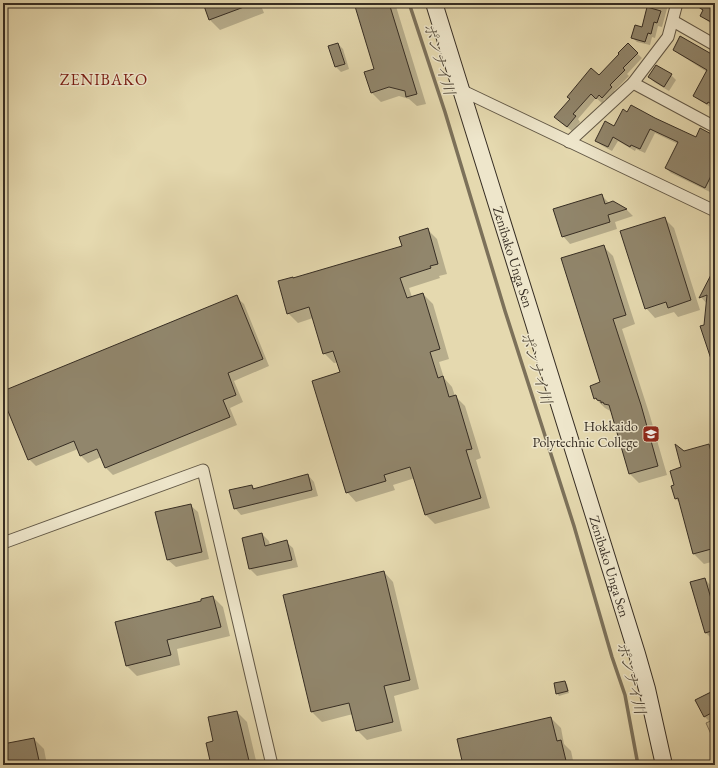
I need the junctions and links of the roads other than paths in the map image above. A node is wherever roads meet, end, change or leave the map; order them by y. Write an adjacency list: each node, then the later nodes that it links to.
1 (434, 3): 6 (street, Zenibako Unga Sen)
2 (677, 3): 3 (street)
3 (673, 21): 4 (street); 5 (street)
4 (715, 45)
5 (633, 83): 7 (street); 8 (street)
6 (461, 90): 8 (street); 12 (street, Zenibako Unga Sen)
7 (715, 127)
8 (570, 142): 9 (street)
9 (715, 211)
10 (3, 543): 11 (street)
11 (272, 765)
12 (664, 765)

